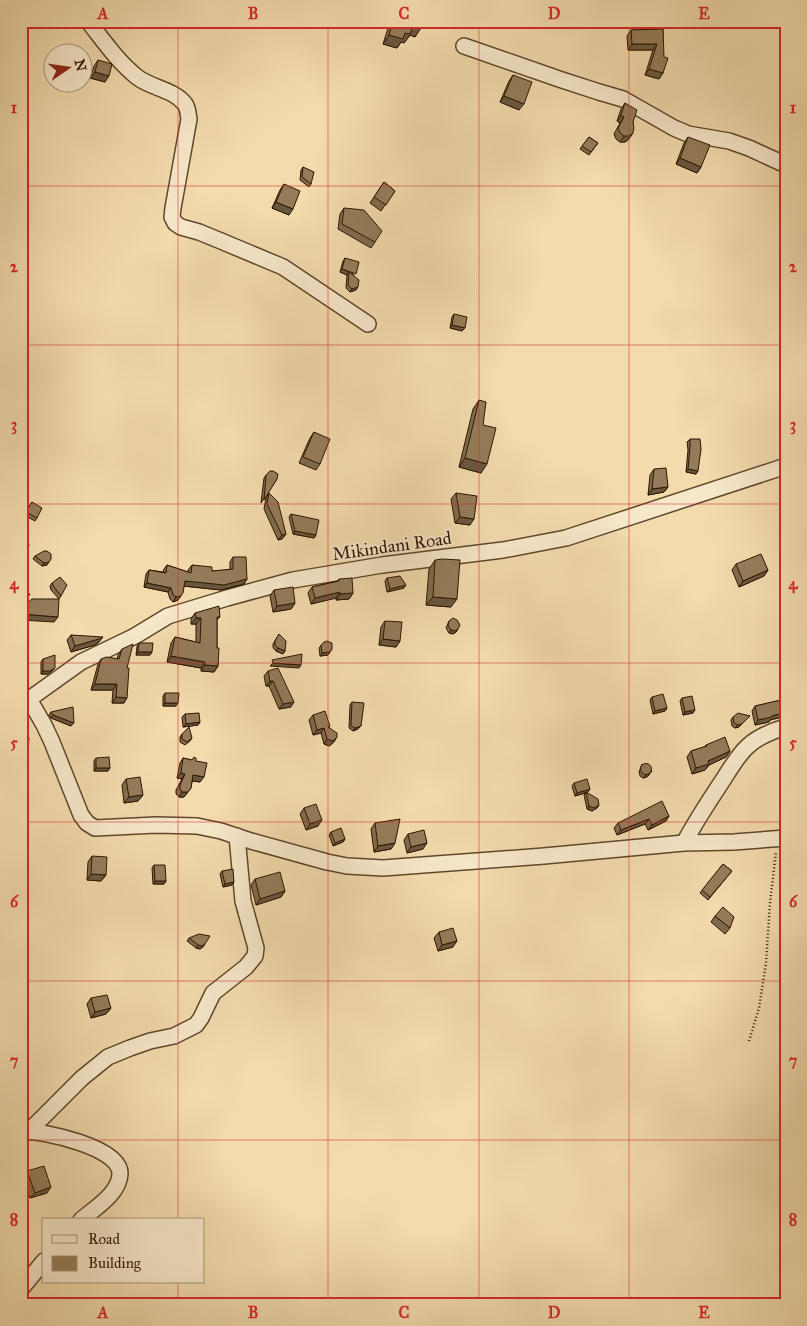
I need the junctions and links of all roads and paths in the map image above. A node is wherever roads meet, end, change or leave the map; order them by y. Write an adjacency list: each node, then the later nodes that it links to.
1 (88, 21): 4 (street)
2 (464, 46): 3 (street)
3 (786, 165)
4 (368, 324)
5 (786, 466): 6 (street, Mikindani Road)
6 (25, 702): 8 (street)
7 (786, 727): 10 (street)
8 (237, 836): 10 (street); 12 (street)
9 (782, 838): 10 (street); 11 (path)
10 (684, 843)
11 (749, 1041)
12 (25, 1131): 13 (street)
13 (83, 1218)
14 (42, 1263): 15 (street)
15 (21, 1289)

